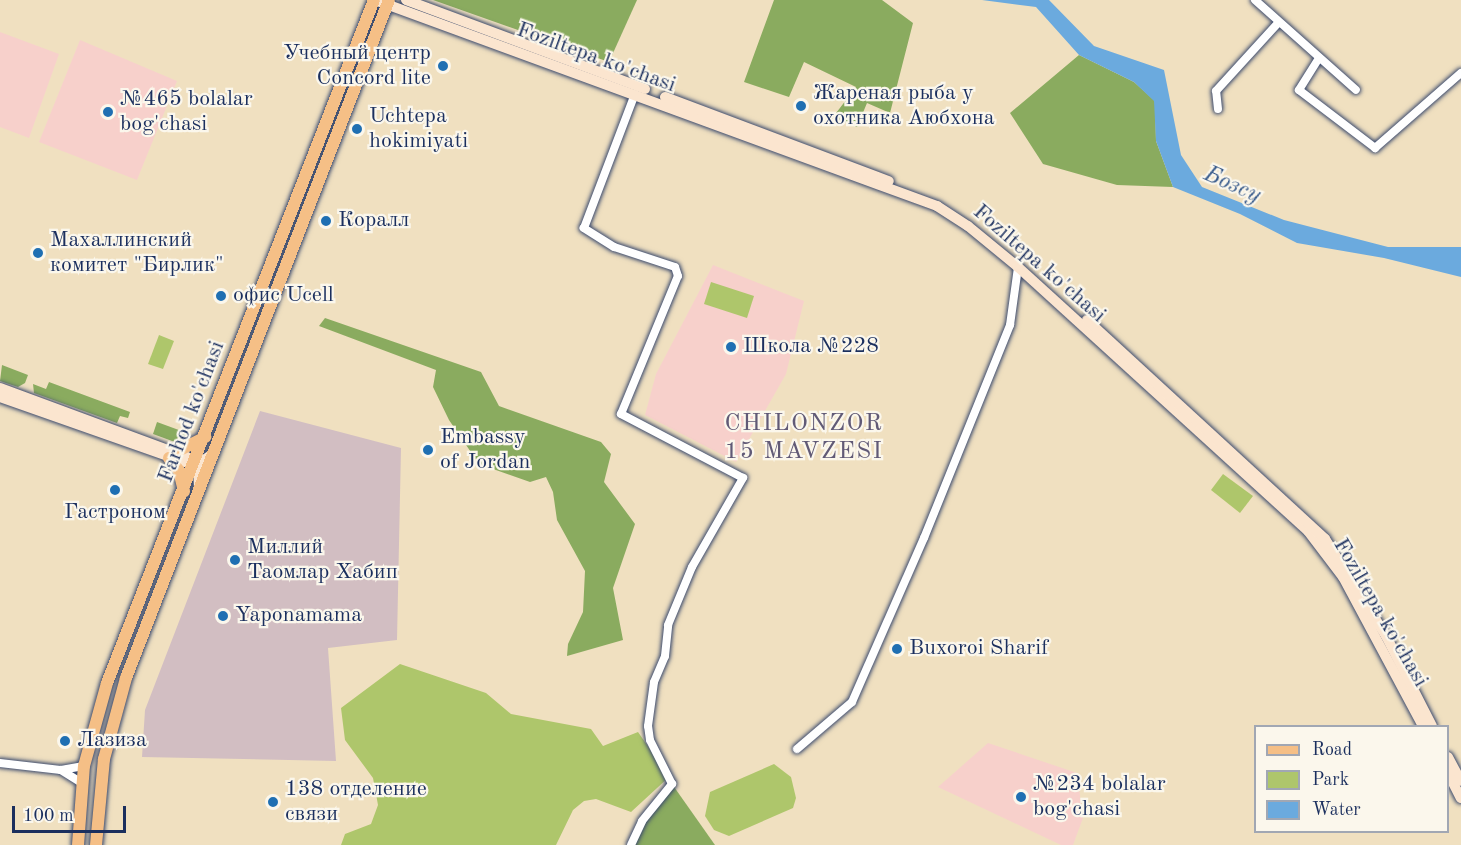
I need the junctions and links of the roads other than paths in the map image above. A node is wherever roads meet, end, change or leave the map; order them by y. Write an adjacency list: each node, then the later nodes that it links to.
1 (374, 0): 4 (main road, Foziltepa ko'chasi); 14 (main road, Farhod ko'chasi)
2 (406, 0): 11 (main road, Foziltepa ko'chasi)
3 (1255, 0): 5 (street)
4 (388, 2): 9 (main road, Foziltepa ko'chasi); 15 (main road, Farhod ko'chasi)
5 (1278, 23): 6 (street); 10 (street)
6 (1319, 58): 7 (street); 8 (street)
7 (1461, 73)
8 (1356, 90)
9 (635, 94): 11 (main road, Foziltepa ko'chasi); 32 (street)
10 (1218, 109)
11 (1020, 265): 20 (main road, Foziltepa ko'chasi); 21 (main road, Foziltepa ko'chasi); 22 (street)
12 (0, 388): 16 (main road)
13 (0, 397): 16 (main road)
14 (206, 436): 16 (main road); 17 (main road, Farhod ko'chasi)
15 (217, 451): 17 (main road); 19 (main road, Farhod ko'chasi)
16 (172, 455): 17 (main road); 18 (main road)
17 (195, 464): 18 (main road, Farhod ko'chasi); 19 (main road)
18 (184, 492): 25 (main road, Farhod ko'chasi)
19 (199, 497): 31 (main road, Farhod ko'chasi)
20 (1422, 725)
21 (1431, 725)
22 (797, 749)
23 (1449, 760): 27 (main road)
24 (0, 763): 26 (street)
25 (84, 766): 26 (street); 28 (main road, Farhod ko'chasi)
26 (61, 770): 28 (street)
27 (1456, 778): 29 (main road)
28 (82, 783): 30 (main road, Farhod ko'chasi)
29 (1461, 798)
30 (78, 845)
31 (96, 845)
32 (631, 845)

